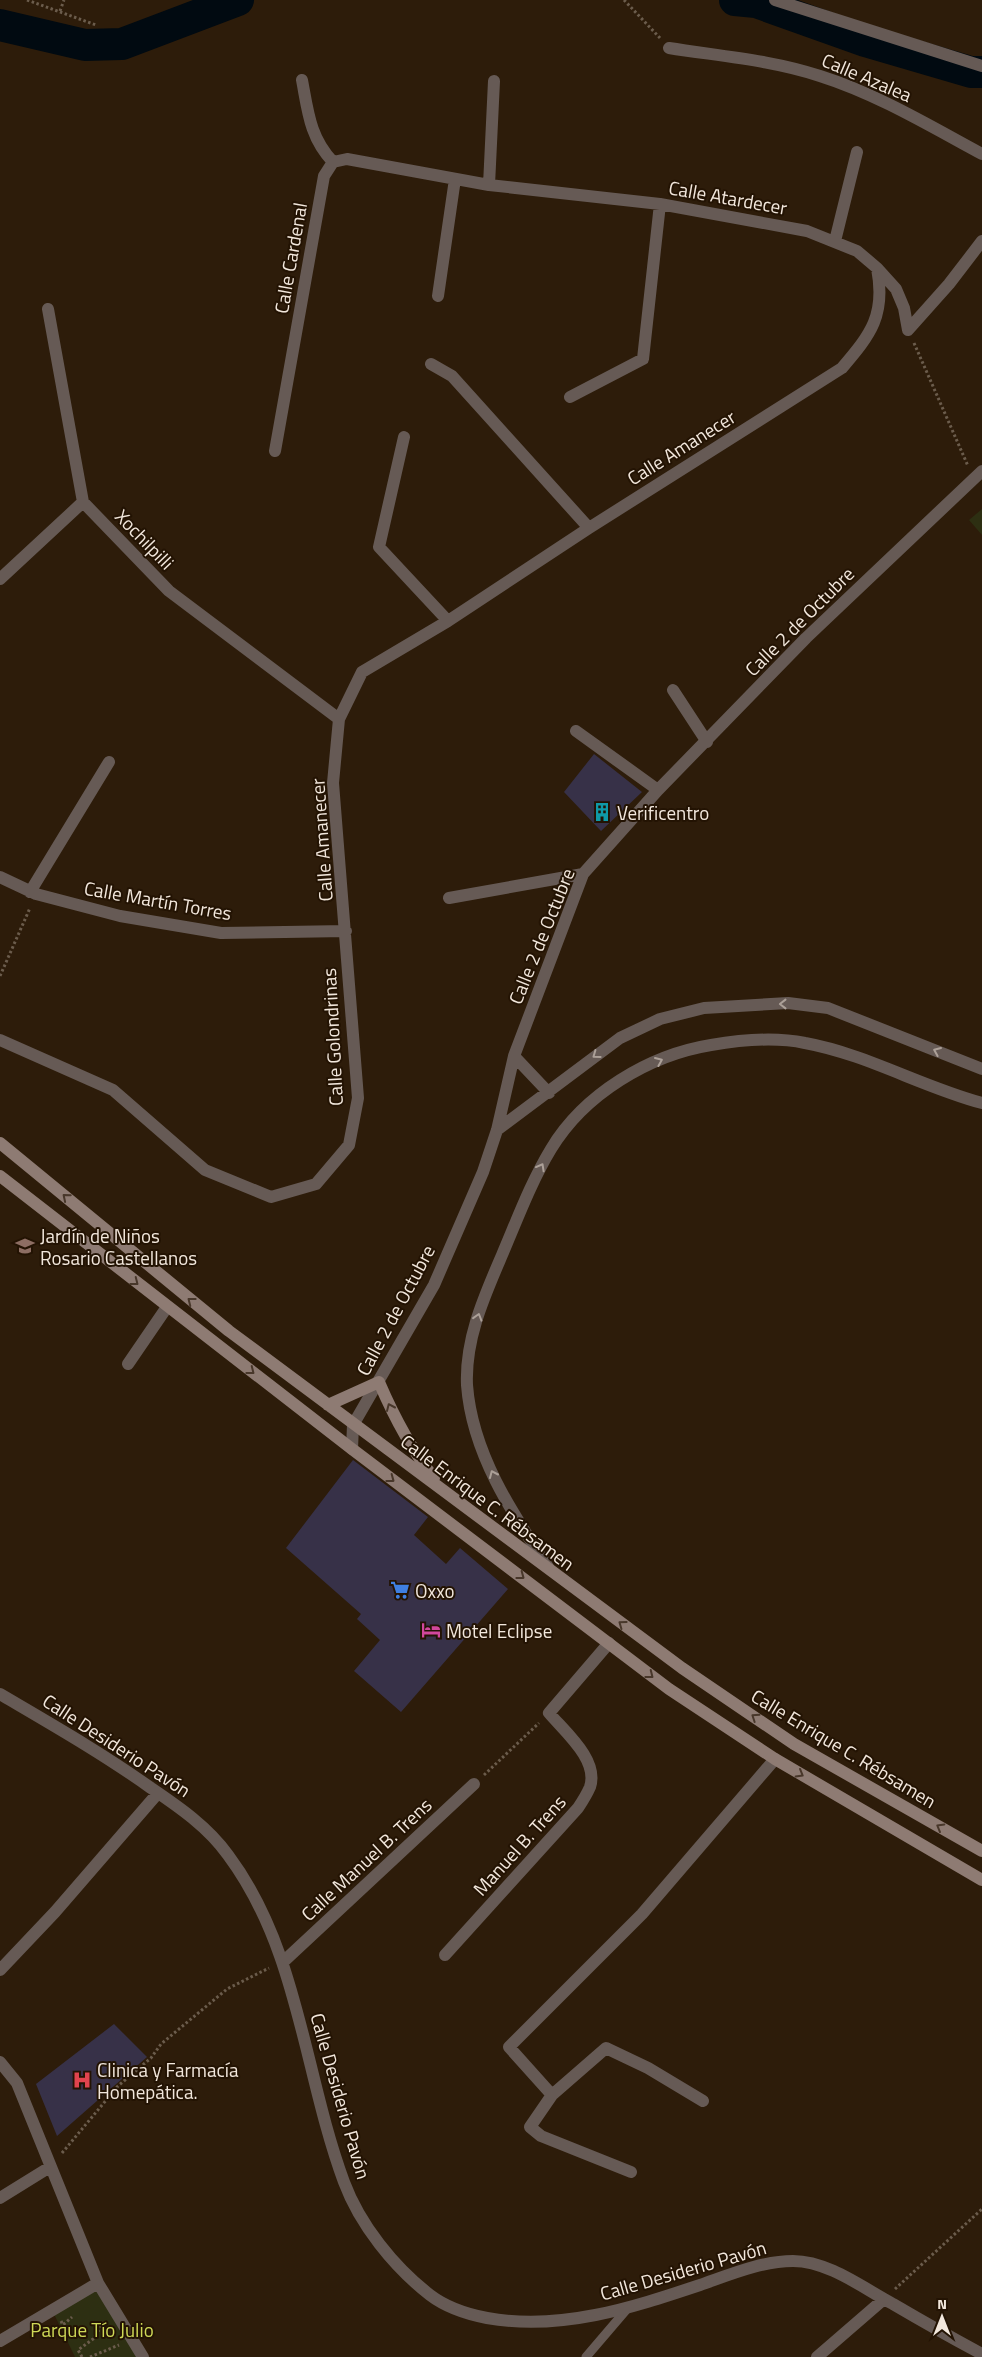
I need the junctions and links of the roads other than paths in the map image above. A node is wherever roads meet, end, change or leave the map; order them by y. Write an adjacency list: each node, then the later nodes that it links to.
1 (775, 0): 3 (street)
2 (670, 48): 7 (street, Calle Azalea)
3 (982, 66)
4 (302, 80): 8 (street)
5 (494, 81): 10 (street)
6 (857, 152): 12 (street)
7 (982, 154)
8 (333, 162): 9 (street, Calle Atardecer); 20 (street, Calle Cardenal)
9 (455, 179): 10 (street, Calle Atardecer); 15 (street)
10 (489, 185): 11 (street, Calle Atardecer)
11 (660, 204): 12 (street, Calle Atardecer); 18 (street)
12 (835, 241): 14 (street, Calle Atardecer)
13 (982, 241): 14 (street, Calle Atardecer)
14 (877, 268): 23 (street, Calle Amanecer)
15 (438, 296)
16 (48, 309): 22 (street)
17 (431, 364): 23 (street)
18 (570, 397)
19 (404, 437): 25 (street)
20 (275, 451)
21 (978, 474): 29 (street, Calle 2 de Octubre)
22 (83, 502): 24 (street); 27 (street, Xochilpilli)
23 (589, 528): 25 (street, Calle Amanecer)
24 (0, 579)
25 (448, 621): 27 (street, Calle Amanecer)
26 (673, 690): 29 (street)
27 (339, 719): 36 (street, Calle Amanecer)
28 (576, 731): 31 (street)
29 (706, 742): 31 (street, Calle 2 de Octubre)
30 (108, 762): 34 (street)
31 (658, 790): 32 (street, Calle 2 de Octubre)
32 (583, 874): 35 (street); 38 (street, Calle 2 de Octubre)
33 (0, 877): 34 (street, Calle Martín Torres)
34 (33, 893): 36 (street, Calle Martín Torres)
35 (449, 898)
36 (346, 931): 37 (street, Calle Golondrinas)
37 (0, 1040)
38 (514, 1056): 40 (street); 42 (street, Calle 2 de Octubre)
39 (982, 1069): 40 (street, one-way to 40)
40 (549, 1092): 42 (street)
41 (982, 1103): 52 (street, one-way to 41)
42 (497, 1130): 47 (street, Calle 2 de Octubre)
43 (0, 1143): 48 (main road, Calle Enrique C. Rébsamen, one-way to 43)
44 (0, 1176): 45 (main road, one-way to 45)
45 (167, 1307): 46 (street); 50 (main road, one-way to 50)
46 (128, 1364)
47 (378, 1382): 48 (main road); 49 (street, Calle 2 de Octubre); 51 (main road, one-way to 47)
48 (328, 1404): 49 (main road, Calle Enrique C. Rébsamen)
49 (353, 1425): 50 (street, Calle 2 de Octubre); 51 (main road, Calle Enrique C. Rébsamen)
50 (352, 1449): 53 (main road, one-way to 53)
51 (445, 1492): 52 (main road, Calle Enrique C. Rébsamen)
52 (552, 1573): 58 (main road, Calle Enrique C. Rébsamen, one-way to 52)
53 (609, 1643): 55 (main road, one-way to 55); 60 (street, Manuel B. Trens)
54 (0, 1694): 57 (street, Calle Desiderio Pavón)
55 (775, 1759): 59 (main road, one-way to 59); 64 (street)
56 (474, 1784): 61 (street, Calle Manuel B. Trens)
57 (158, 1792): 61 (street, Calle Desiderio Pavón); 62 (street)
58 (982, 1851)
59 (982, 1880)
60 (445, 1955)
61 (283, 1962): 71 (street, Calle Desiderio Pavón)
62 (0, 1970)
63 (0, 2062): 66 (street)
64 (552, 2095): 65 (street); 67 (street)
65 (703, 2102)
66 (50, 2167): 68 (street); 69 (street)
67 (631, 2172)
68 (0, 2198)
69 (98, 2283): 72 (street); 74 (street)
70 (884, 2299): 71 (street, Calle Desiderio Pavón); 73 (street, Calle Desiderio Pavón); 76 (street)
71 (627, 2309): 75 (lane)
72 (0, 2341)
73 (982, 2354)
74 (143, 2357)
75 (586, 2357)
76 (817, 2357)

